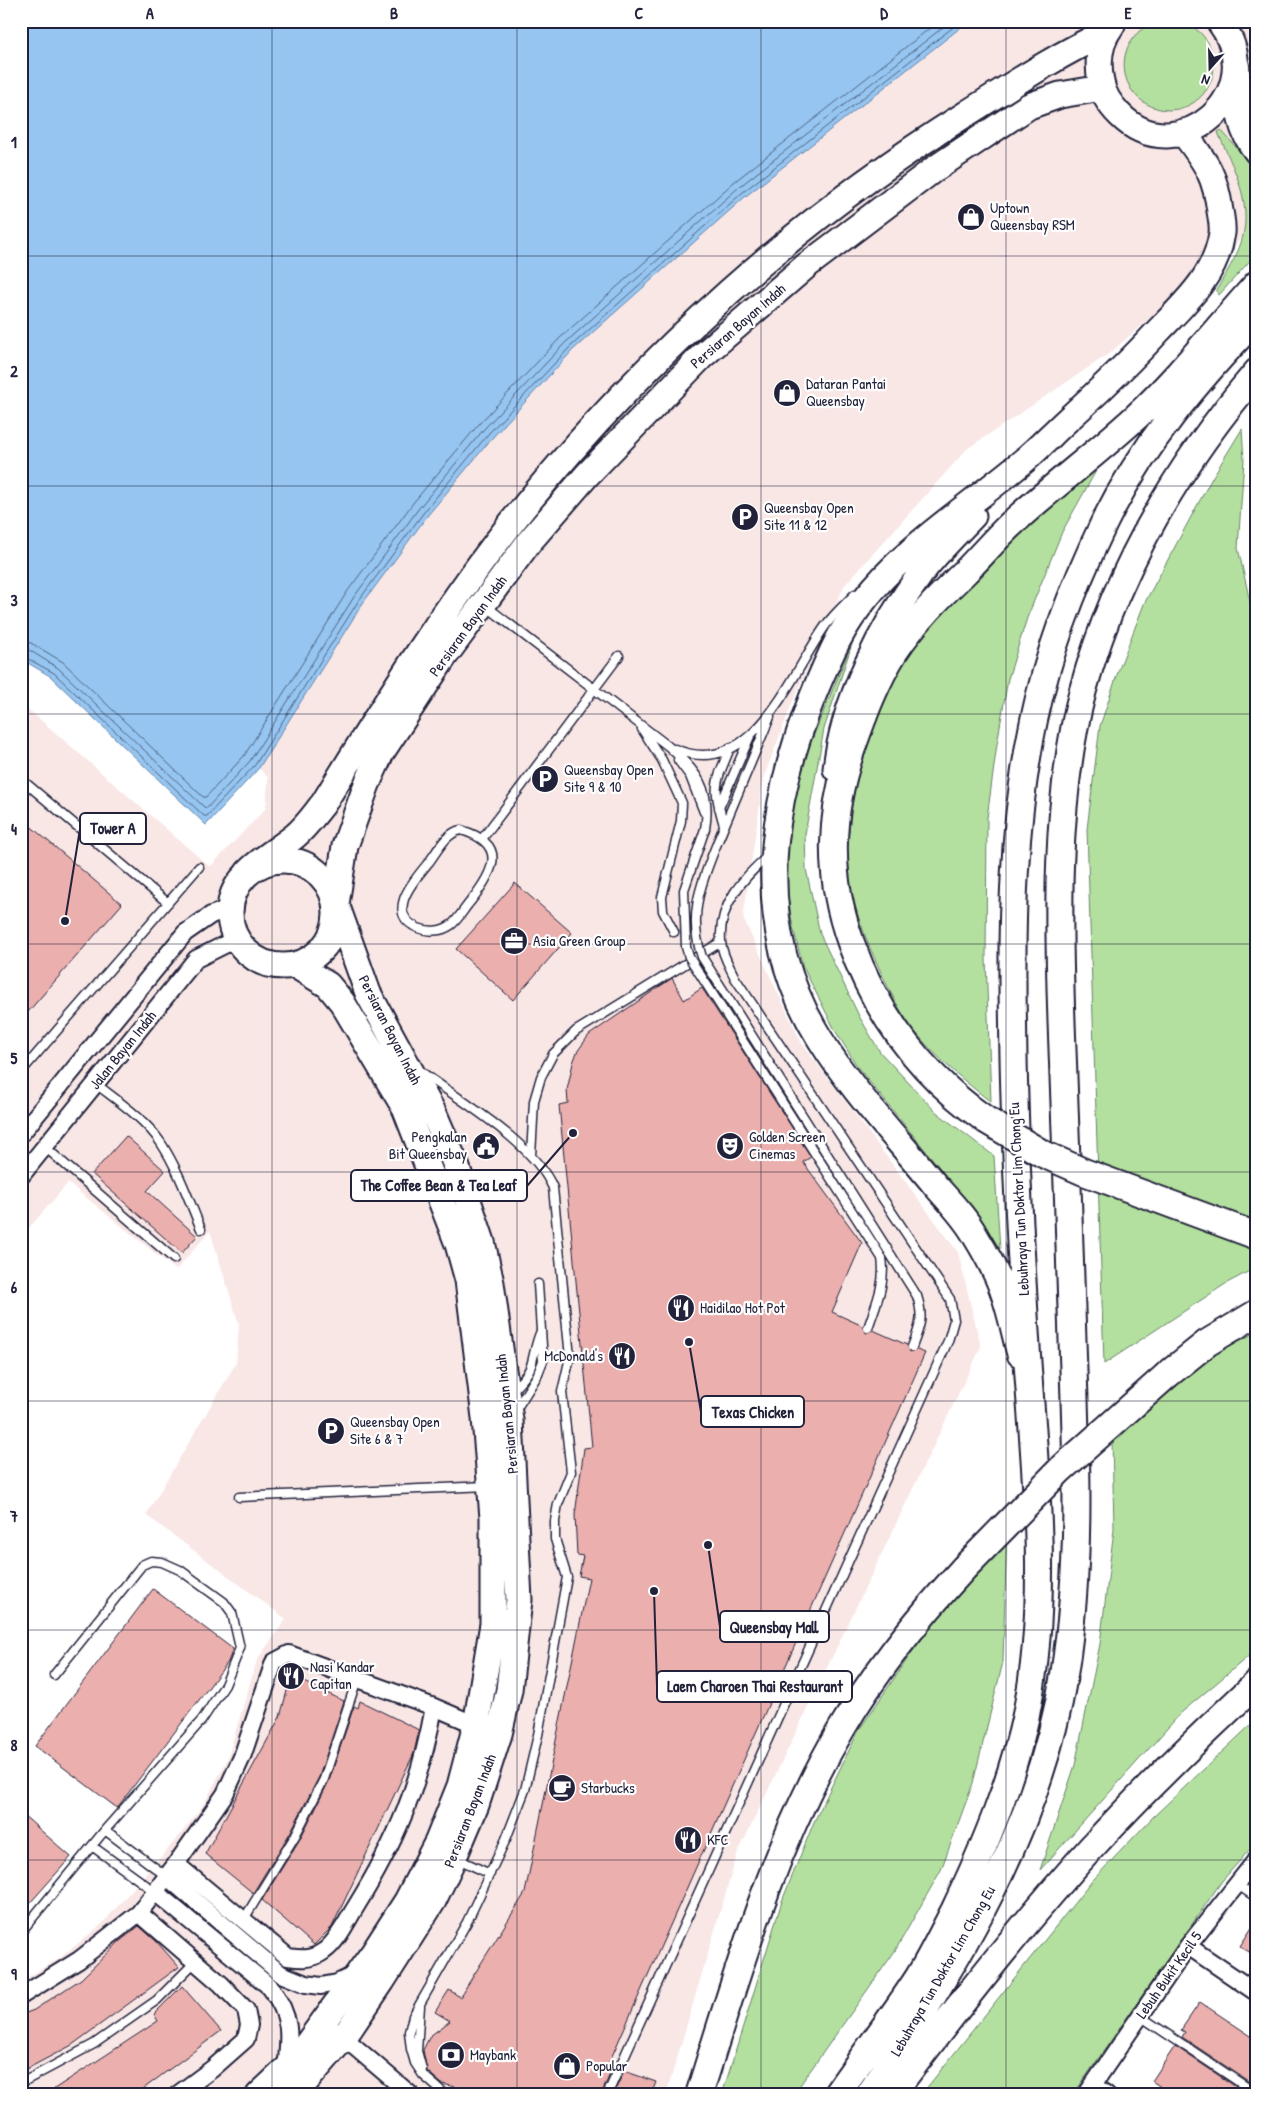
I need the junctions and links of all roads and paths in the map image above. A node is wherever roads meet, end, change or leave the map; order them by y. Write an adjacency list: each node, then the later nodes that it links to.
1 (1219, 21): 3 (main road)
2 (1111, 27): 4 (main road); 27 (main road, Persiaran Bayan Indah)
3 (1236, 66): 5 (main road); 6 (highway)
4 (1102, 88): 5 (main road); 12 (main road, Persiaran Bayan Indah)
5 (1183, 132): 10 (main road)
6 (1257, 151)
7 (1257, 284): 25 (highway)
8 (1257, 318): 50 (highway, Lebuhraya Tun Doktor Lim Chong Eu)
9 (1257, 372): 93 (highway, Lebuhraya Tun Doktor Lim Chong Eu)
10 (1018, 466): 11 (main road); 25 (main road)
11 (900, 561): 15 (lane); 24 (main road)
12 (483, 603): 14 (lane); 29 (main road, Persiaran Bayan Indah)
13 (619, 656): 14 (lane)
14 (594, 690): 16 (lane); 23 (lane)
15 (772, 713): 17 (lane); 22 (lane)
16 (638, 723): 18 (lane); 31 (lane)
17 (752, 733): 19 (lane); 21 (lane)
18 (668, 746): 19 (lane); 47 (lane, bridge)
19 (730, 748): 21 (lane)
20 (21, 779): 28 (lane)
21 (719, 808): 22 (lane)
22 (724, 825): 49 (lane, bridge)
23 (482, 839): 23 (lane)
24 (774, 850): 33 (lane); 50 (main road)
25 (832, 850): 43 (highway, bridge)
26 (199, 867): 28 (lane)
27 (248, 872): 29 (main road); 30 (main road)
28 (168, 903): 36 (lane)
29 (336, 904): 34 (main road); 35 (main road, Persiaran Bayan Indah)
30 (229, 908): 32 (main road); 38 (street, Jalan Bayan Indah)
31 (674, 932)
32 (236, 939): 34 (main road); 37 (street, Jalan Bayan Indah)
33 (721, 942): 40 (lane); 89 (lane)
34 (294, 965): 52 (main road, Persiaran Bayan Indah)
35 (406, 1061): 40 (lane); 51 (main road, Persiaran Bayan Indah)
36 (21, 1072)
37 (96, 1084): 39 (street, Jalan Bayan Indah); 42 (lane)
38 (21, 1134)
39 (45, 1147): 41 (street, Jalan Bayan Indah); 44 (lane)
40 (531, 1156): 64 (lane)
41 (21, 1176)
42 (201, 1230)
43 (1257, 1236)
44 (174, 1259)
45 (538, 1284): 48 (lane)
46 (1257, 1313): 78 (highway, bridge)
47 (868, 1328)
48 (542, 1329): 51 (lane); 51 (lane)
49 (912, 1347)
50 (1029, 1390): 92 (highway, Lebuhraya Tun Doktor Lim Chong Eu)
51 (508, 1409): 61 (main road, Persiaran Bayan Indah)
52 (490, 1486): 53 (lane); 58 (main road, Persiaran Bayan Indah)
53 (239, 1497)
54 (54, 1676): 59 (lane)
55 (357, 1679): 57 (street); 63 (street); 69 (lane)
56 (1257, 1683): 94 (highway)
57 (434, 1707): 58 (street); 69 (street)
58 (476, 1724): 73 (main road, Persiaran Bayan Indah)
59 (105, 1830): 60 (lane); 63 (lane)
60 (92, 1846): 66 (lane); 70 (lane)
61 (454, 1857): 64 (lane); 79 (main road, Persiaran Bayan Indah)
62 (1257, 1859): 65 (street, Lebuh Bukit Kecil 5)
63 (171, 1870): 66 (street); 69 (street); 73 (street)
64 (490, 1874): 88 (lane)
65 (1236, 1884): 67 (lane); 71 (street, Lebuh Bukit Kecil 5)
66 (154, 1891): 68 (street); 80 (street)
67 (1257, 1898)
68 (139, 1913): 72 (street); 75 (street)
69 (244, 1919)
70 (21, 1932)
71 (1188, 1946): 74 (street); 76 (street, Lebuh Bukit Kecil 5)
72 (195, 1962): 81 (lane); 84 (street)
73 (359, 1973): 77 (main road, Persiaran Bayan Indah)
74 (1257, 1993)
75 (21, 1996)
76 (1140, 2016): 82 (street, Lebuh Bukit Kecil 5); 83 (lane)
77 (324, 2022): 79 (street); 80 (main road, Persiaran Bayan Indah)
78 (717, 2034): 90 (highway); 91 (highway)
79 (344, 2037): 86 (main road, Persiaran Bayan Indah); 87 (street)
80 (286, 2071): 85 (main road, Persiaran Bayan Indah)
81 (21, 2083)
82 (1089, 2090): 95 (street)
83 (1257, 2094)
84 (177, 2095)
85 (259, 2095)
86 (294, 2095)
87 (410, 2095)
88 (446, 2095)
89 (607, 2095)
90 (682, 2095)
91 (699, 2095)
92 (836, 2095)
93 (869, 2095)
94 (891, 2095)
95 (1107, 2095)

